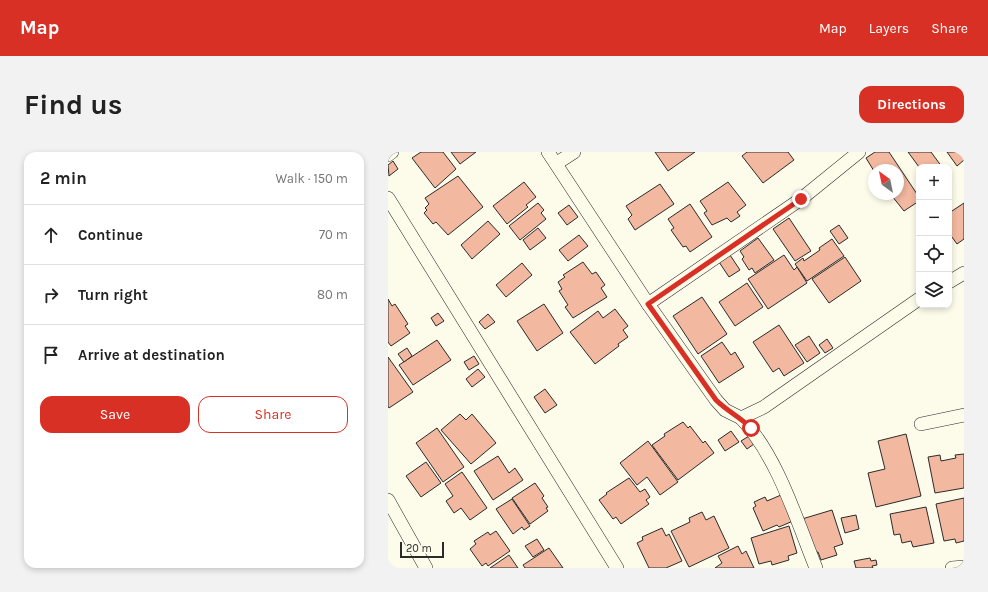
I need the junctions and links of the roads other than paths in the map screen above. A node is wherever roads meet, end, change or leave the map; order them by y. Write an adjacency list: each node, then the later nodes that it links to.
1 (392, 152): 5 (street)
2 (548, 152): 6 (street)
3 (574, 152): 6 (street)
4 (859, 152): 11 (street)
5 (388, 155)
6 (557, 163): 11 (street)
7 (388, 198): 18 (street)
8 (964, 273): 9 (street)
9 (952, 280)
10 (916, 301): 13 (street)
11 (648, 304): 13 (street)
12 (964, 415): 14 (street)
13 (741, 418): 19 (street)
14 (921, 424)
15 (388, 500): 17 (street)
16 (964, 567): 20 (street)
17 (426, 568)
18 (617, 568)
19 (816, 568)
20 (952, 568)

